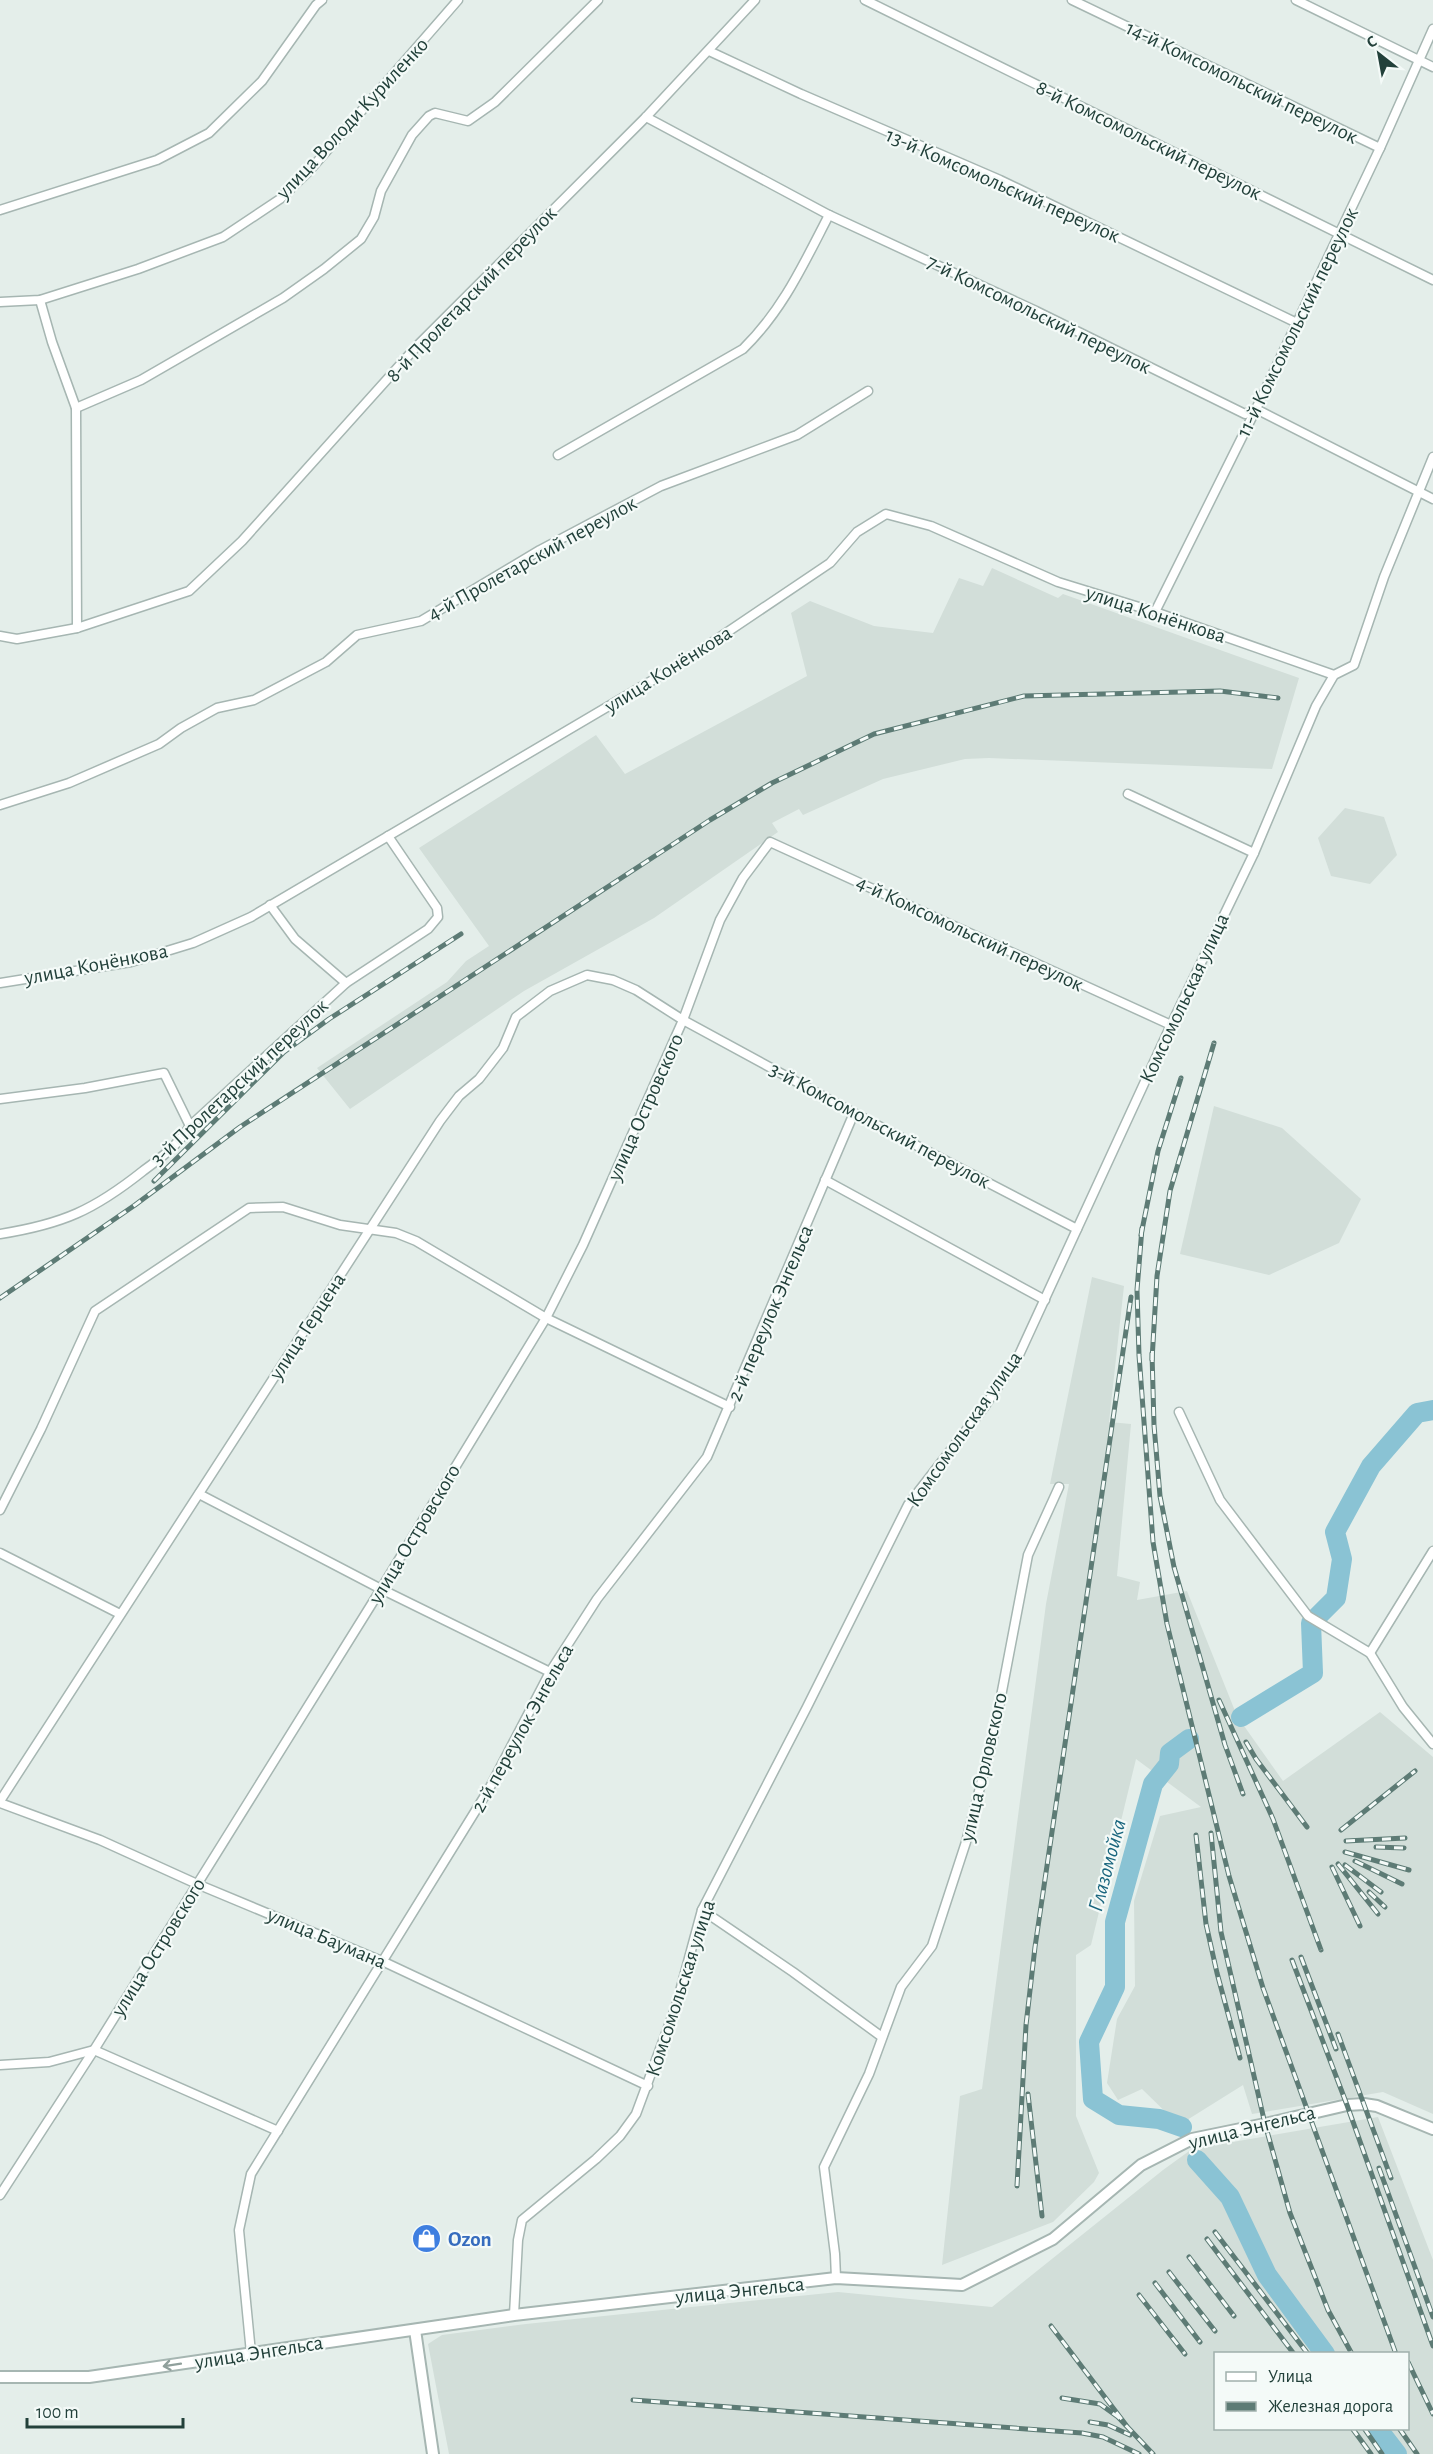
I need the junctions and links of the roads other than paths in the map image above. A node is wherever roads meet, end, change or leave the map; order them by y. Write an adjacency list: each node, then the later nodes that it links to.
1 (322, 0): 14 (street)
2 (458, 0): 18 (street, улица Володи Куриленко)
3 (598, 0): 22 (street)
4 (755, 0): 9 (street, 8-й Пролетарский переулок)
5 (865, 0): 16 (street, 8-й Комсомольский переулок)
6 (1072, 0): 13 (street, 14-й Комсомольский переулок)
7 (1296, 0): 10 (street)
8 (1433, 29): 10 (street, 11-й Комсомольский переулок)
9 (709, 51): 12 (street, 8-й Пролетарский переулок); 20 (street, 13-й Комсомольский переулок)
10 (1420, 61): 11 (street); 13 (street, 11-й Комсомольский переулок)
11 (1433, 67)
12 (645, 117): 15 (street, 7-й Комсомольский переулок); 29 (street, 8-й Пролетарский переулок)
13 (1380, 148): 16 (street, 11-й Комсомольский переулок)
14 (0, 210)
15 (829, 215): 23 (street, 7-й Комсомольский переулок); 24 (street)
16 (1339, 233): 17 (street, 8-й Комсомольский переулок); 20 (street, 11-й Комсомольский переулок)
17 (1433, 280)
18 (40, 300): 19 (street, улица Володи Куриленко); 22 (street)
19 (0, 302)
20 (1297, 323): 23 (street, 11-й Комсомольский переулок)
21 (868, 391): 33 (street, 4-й Пролетарский переулок)
22 (76, 408): 29 (street)
23 (1256, 409): 26 (street, 7-й Комсомольский переулок); 28 (street, 11-й Комсомольский переулок)
24 (558, 455)
25 (1433, 457): 26 (street, Комсомольская улица)
26 (1417, 492): 27 (street, 7-й Комсомольский переулок); 31 (street, Комсомольская улица)
27 (1433, 499)
28 (1155, 612): 31 (street, улица Конёнкова); 34 (street, улица Конёнкова)
29 (77, 628): 30 (street)
30 (0, 636)
31 (1334, 675): 36 (street, Комсомольская улица)
32 (1128, 794): 36 (street)
33 (0, 804)
34 (388, 836): 37 (street, улица Конёнкова); 39 (street, 3-й Пролетарский переулок)
35 (770, 842): 40 (street, улица Островского); 41 (street, 4-й Комсомольский переулок)
36 (1254, 853): 41 (street, Комсомольская улица)
37 (270, 905): 38 (street, улица Конёнкова); 39 (street)
38 (0, 983)
39 (346, 983): 44 (street, 3-й Пролетарский переулок)
40 (683, 1020): 43 (street, 3-й Комсомольский переулок); 47 (street, улица Герцена); 50 (street, улица Островского)
41 (1171, 1025): 46 (street, Комсомольская улица)
42 (0, 1099): 44 (street)
43 (854, 1113): 45 (street, 2-й переулок Энгельса); 46 (street, 3-й Комсомольский переулок)
44 (190, 1126): 48 (street, 3-й Пролетарский переулок)
45 (825, 1180): 49 (street); 51 (street, 2-й переулок Энгельса)
46 (1077, 1229): 49 (street, Комсомольская улица)
47 (369, 1230): 50 (street); 54 (street, улица Герцена); 55 (street)
48 (0, 1234)
49 (1045, 1300): 65 (street, Комсомольская улица)
50 (546, 1318): 51 (street); 58 (street, улица Островского)
51 (730, 1407): 61 (street, 2-й переулок Энгельса)
52 (1179, 1412): 60 (street)
53 (1059, 1487): 67 (street, улица Орловского)
54 (199, 1494): 58 (street); 59 (street, улица Герцена)
55 (0, 1510)
56 (1433, 1551): 60 (street)
57 (0, 1553): 59 (street)
58 (381, 1589): 61 (street); 64 (street, улица Островского)
59 (120, 1614): 63 (street, улица Герцена)
60 (1370, 1653): 62 (street)
61 (550, 1672): 66 (street, 2-й переулок Энгельса)
62 (1433, 1743)
63 (0, 1802): 64 (street, улица Баумана)
64 (197, 1884): 66 (street, улица Баумана); 68 (street, улица Островского)
65 (702, 1910): 67 (street); 70 (street, Комсомольская улица)
66 (382, 1961): 70 (street, улица Баумана); 72 (street, 2-й переулок Энгельса)
67 (882, 2037): 74 (street, улица Орловского)
68 (94, 2050): 69 (street); 72 (street); 73 (street, улица Островского)
69 (0, 2065)
70 (648, 2086): 75 (street, Комсомольская улица)
71 (1433, 2130): 74 (street, улица Энгельса)
72 (278, 2131): 77 (street, 2-й переулок Энгельса)
73 (0, 2195)
74 (836, 2278): 75 (street, улица Энгельса)
75 (514, 2315): 76 (street, улица Энгельса)
76 (414, 2330): 77 (street, улица Энгельса); 79 (street)
77 (251, 2353): 78 (street, улица Энгельса, one-way to 78)
78 (0, 2378)
79 (433, 2454)

